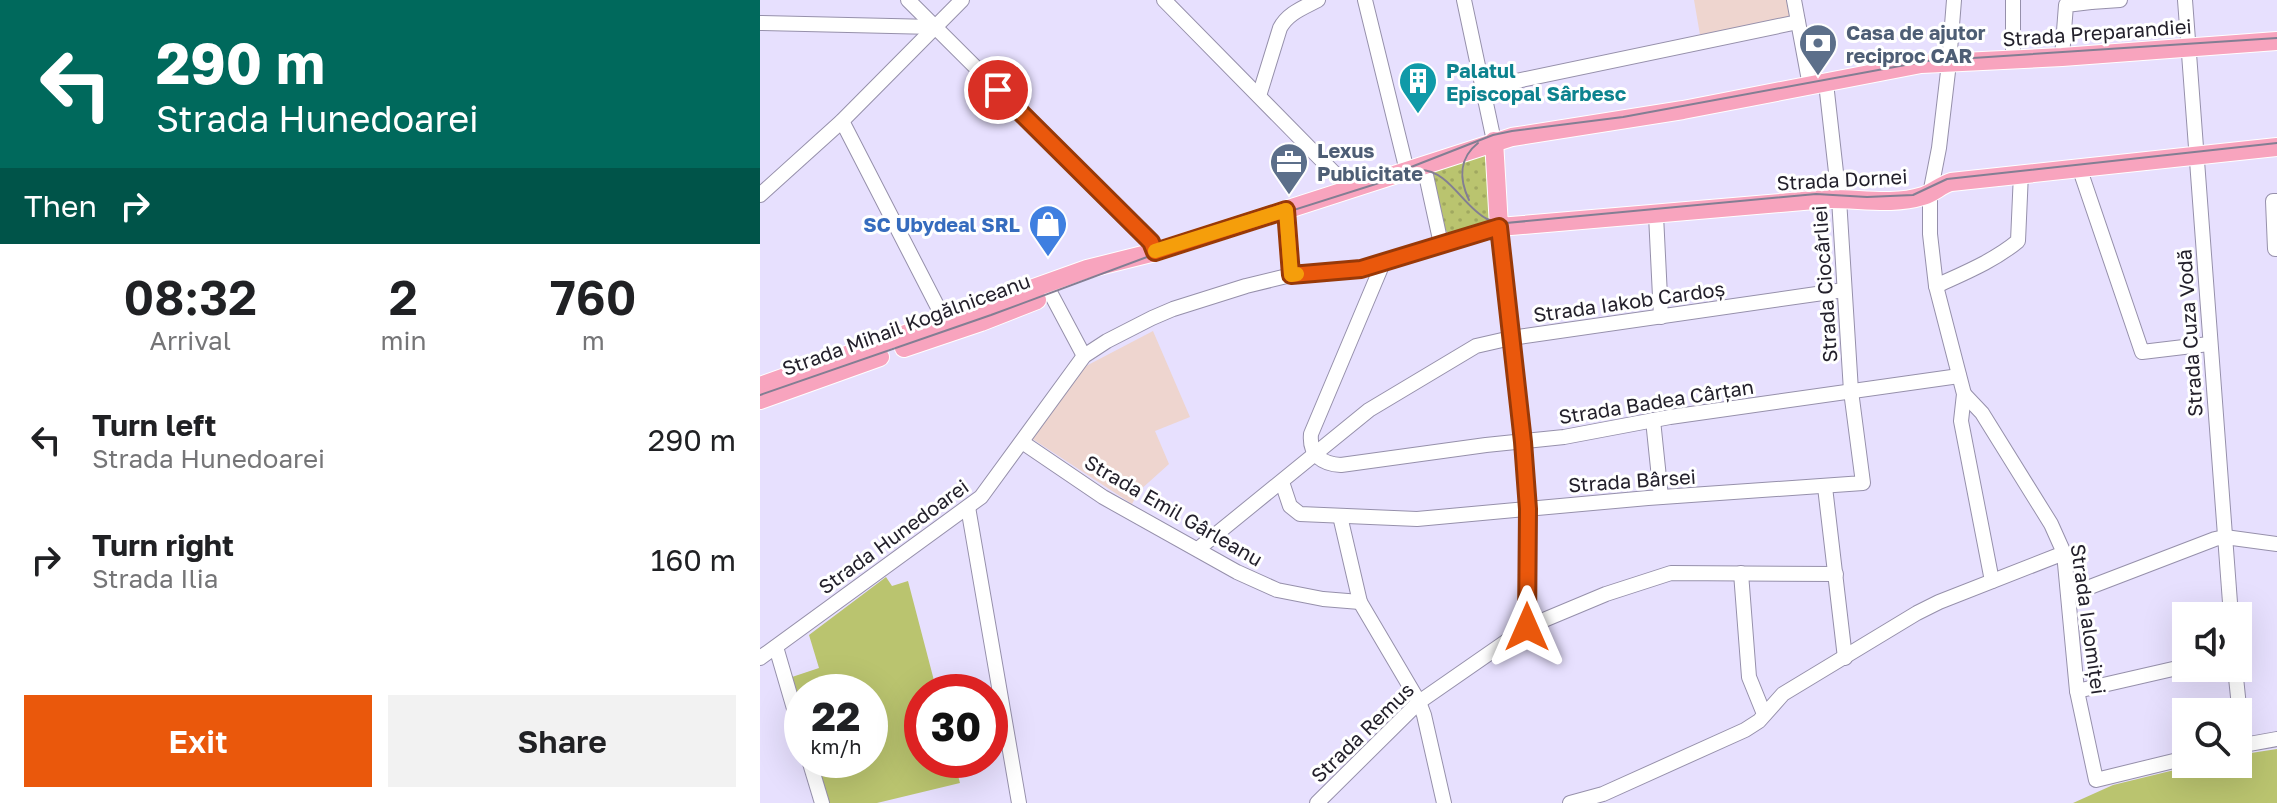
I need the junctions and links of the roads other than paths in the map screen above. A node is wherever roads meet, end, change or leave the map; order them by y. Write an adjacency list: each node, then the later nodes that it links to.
1 (908, 0): 15 (street)
2 (962, 0): 15 (street)
3 (1164, 0): 23 (street)
4 (1318, 0): 23 (street)
5 (1365, 0): 29 (street)
6 (1464, 0): 22 (street)
7 (1794, 0): 13 (street, Strada Ciocârliei)
8 (1954, 0): 20 (street)
9 (2013, 0): 19 (street)
10 (2120, 0): 12 (street)
11 (2185, 0): 17 (street, Strada Cuza Vodă)
12 (2091, 1): 18 (street)
13 (1798, 22): 21 (street, Strada Ciocârliei); 22 (street)
14 (760, 23): 15 (street)
15 (934, 27): 24 (street); 41 (street)
16 (2277, 41): 17 (main road, Strada Preparandiei)
17 (2188, 48): 18 (main road, Strada Preparandiei); 27 (street, Strada Cuza Vodă)
18 (2062, 57): 19 (main road, Strada Preparandiei)
19 (2013, 60): 20 (main road, Strada Preparandiei)
20 (1949, 63): 21 (main road, Strada Preparandiei); 32 (street)
21 (1818, 84): 25 (main road, Strada Preparandiei); 34 (street, Strada Ciocârliei)
22 (1483, 88): 25 (street)
23 (1259, 96): 31 (street)
24 (842, 121): 33 (street); 48 (street)
25 (1494, 141): 29 (main road, Strada Mihail Kogălniceanu); 38 (main road)
26 (2277, 147): 27 (main road, Strada Dornei)
27 (2195, 155): 28 (main road, Strada Dornei); 50 (street, Strada Cuza Vodă)
28 (2079, 167): 30 (main road, Strada Dornei); 50 (street)
29 (1415, 168): 31 (main road, Strada Mihail Kogălniceanu); 39 (street)
30 (2021, 173): 32 (main road, Strada Dornei); 44 (street)
31 (1350, 189): 36 (main road, Strada Mihail Kogălniceanu)
32 (1930, 194): 34 (main road, Strada Dornei); 44 (street)
33 (760, 195)
34 (1839, 199): 37 (main road, Strada Dornei); 45 (street, Strada Ciocârliei)
35 (2277, 201): 40 (street)
36 (1286, 210): 41 (main road, Strada Mihail Kogălniceanu); 43 (street)
37 (1656, 215): 38 (main road, Strada Dornei); 47 (street)
38 (1499, 227): 39 (street, Strada Hunedoarei); 49 (street)
39 (1441, 244): 42 (street, Strada Hunedoarei)
40 (2276, 249)
41 (1155, 252): 46 (main road, Strada Mihail Kogălniceanu); 48 (main road, Strada Mihail Kogălniceanu)
42 (1383, 263): 43 (street, Strada Hunedoarei); 62 (street)
43 (1291, 275): 51 (street, Strada Hunedoarei)
44 (1936, 286): 52 (street)
45 (1844, 290): 47 (street, Strada Iakob Cardoș); 54 (street, Strada Ciocârliei)
46 (1051, 294): 48 (main road, Strada Mihail Kogălniceanu); 51 (street)
47 (1661, 317): 49 (street, Strada Iakob Cardoș)
48 (948, 326): 53 (main road, Strada Mihail Kogălniceanu); 56 (main road, Strada Mihail Kogălniceanu)
49 (1511, 338): 61 (street); 62 (street, Strada Iakob Cardoș)
50 (2209, 344): 70 (street, Strada Cuza Vodă)
51 (1084, 356): 60 (street, Strada Hunedoarei)
52 (1959, 376): 54 (street, Strada Badea Cârțan); 55 (street)
53 (760, 386)
54 (1851, 391): 58 (street, Strada Badea Cârțan); 64 (street, Strada Ciocârliei)
55 (1964, 394): 57 (street, Strada Ialomiței); 59 (street)
56 (760, 400)
57 (1982, 413): 59 (street); 73 (street, Strada Ialomiței)
58 (1653, 420): 61 (street, Strada Badea Cârțan); 66 (street)
59 (1961, 421): 76 (street)
60 (1022, 442): 67 (street, Strada Hunedoarei); 72 (street, Strada Emil Gârleanu)
61 (1523, 442): 62 (street, Strada Badea Cârțan); 68 (street)
62 (1315, 454): 63 (street, Strada Iakob Cardoș)
63 (1282, 482): 69 (street, Strada Bârsei); 72 (street, Strada Iakob Cardoș)
64 (1863, 483): 65 (street, Strada Bârsei)
65 (1825, 487): 66 (street, Strada Bârsei); 75 (street)
66 (1661, 497): 68 (street, Strada Bârsei)
67 (968, 507): 81 (street, Strada Hunedoarei); 94 (street)
68 (1528, 509): 69 (street, Strada Bârsei); 80 (street)
69 (1340, 516): 78 (street)
70 (2225, 537): 71 (street); 77 (street); 79 (street, Strada Cuza Vodă)
71 (2277, 544)
72 (1198, 549): 78 (street, Strada Emil Gârleanu)
73 (2064, 553): 76 (street); 77 (street, Strada Ialomiței)
74 (1741, 573): 75 (street, Strada Remus); 80 (street, Strada Remus); 88 (street)
75 (1836, 574): 83 (street)
76 (1992, 581): 83 (street)
77 (2069, 595): 86 (street, Strada Ialomiței)
78 (1360, 602): 87 (street)
79 (2230, 602)
80 (1527, 627): 87 (street, Strada Remus)
81 (776, 647): 82 (street, Strada Hunedoarei); 85 (street)
82 (760, 658)
83 (1845, 658): 88 (street)
84 (2172, 669): 86 (street)
85 (784, 674)
86 (2077, 691): 91 (street, Strada Ialomiței)
87 (1419, 702): 95 (street, Strada Remus); 96 (street)
88 (1764, 714): 97 (street)
89 (2277, 739): 90 (street)
90 (2252, 744)
91 (2172, 761)
92 (814, 778): 93 (street)
93 (822, 803)
94 (1019, 803)
95 (1317, 803)
96 (1444, 803)
97 (1570, 803)

